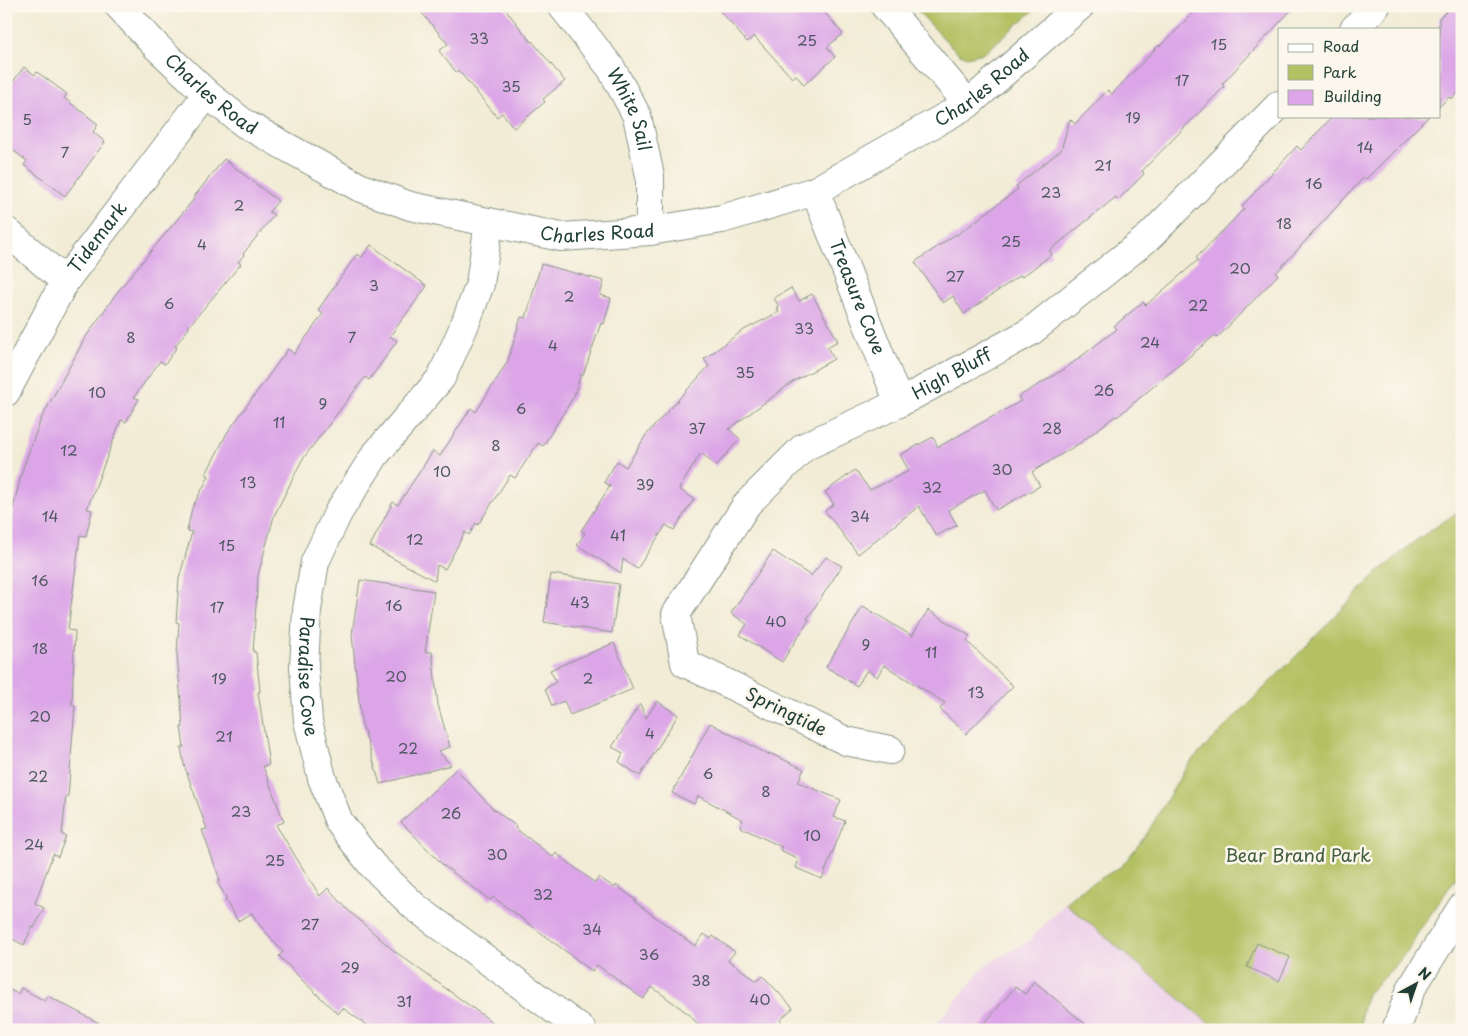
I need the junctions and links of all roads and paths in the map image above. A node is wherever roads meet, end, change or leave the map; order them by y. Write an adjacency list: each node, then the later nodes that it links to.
1 (119, 6): 7 (street, Charles Road)
2 (562, 6): 13 (street, White Sail)
3 (885, 6): 8 (street)
4 (1080, 6): 8 (street, Charles Road)
5 (1376, 6): 6 (street)
6 (1355, 28)
7 (207, 94): 11 (street, Charles Road); 14 (street, Tidemark)
8 (968, 104): 10 (street, Charles Road)
9 (1278, 106): 16 (street, High Bluff)
10 (815, 191): 13 (street, Charles Road); 16 (street, Treasure Cove)
11 (489, 222): 13 (street, Charles Road); 20 (street, Paradise Cove)
12 (6, 231): 14 (street)
13 (650, 231)
14 (65, 281): 15 (street, Tidemark)
15 (6, 392)
16 (899, 403): 17 (street, High Bluff)
17 (685, 663): 18 (street, Springtide)
18 (890, 750)
19 (1462, 907): 21 (street)
20 (582, 1030)
21 (1396, 1030)

